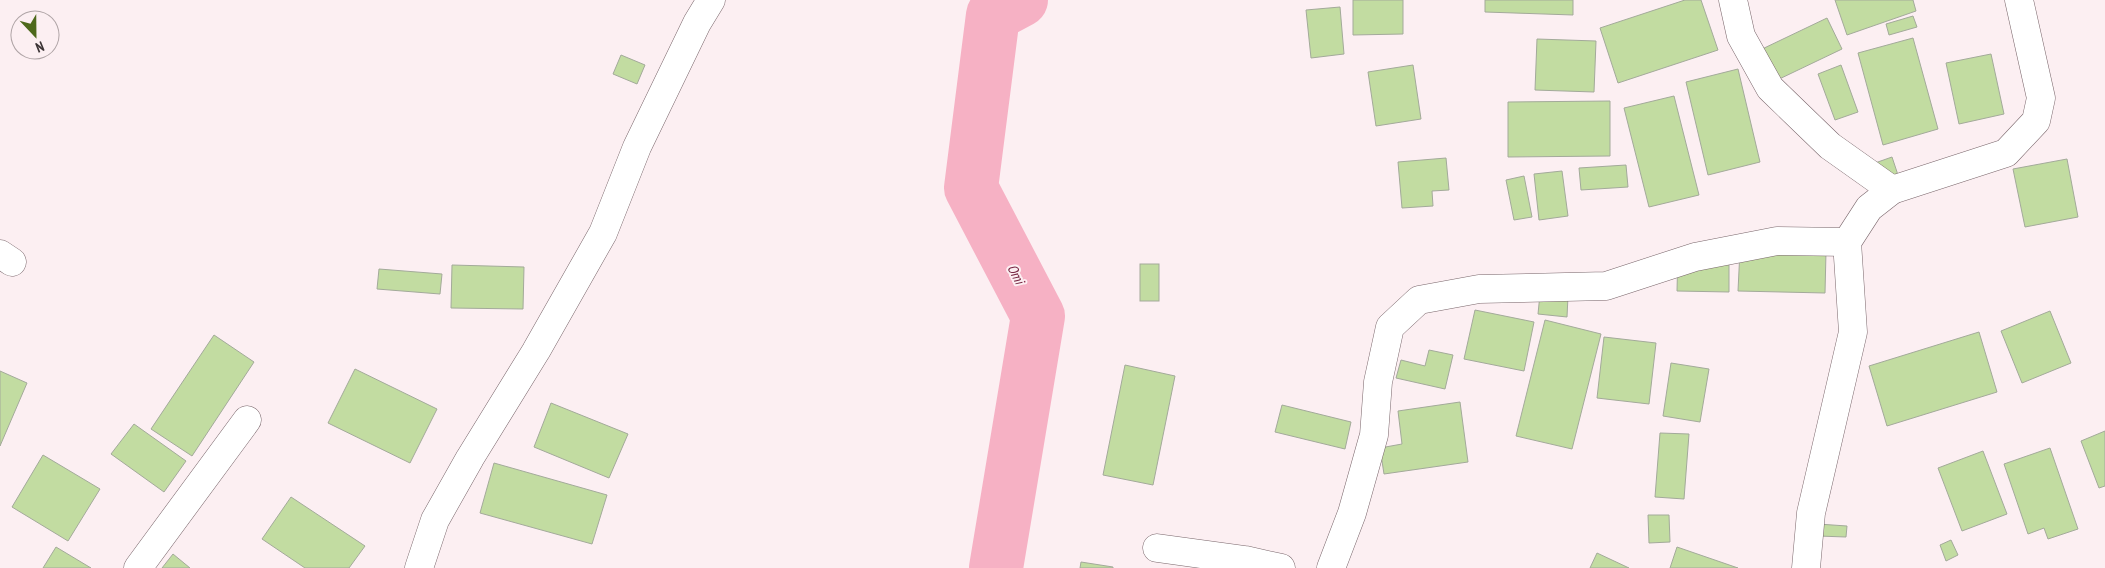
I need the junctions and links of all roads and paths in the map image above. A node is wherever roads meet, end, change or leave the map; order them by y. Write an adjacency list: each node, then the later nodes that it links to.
1 (711, 0): 9 (street)
2 (1733, 0): 4 (street)
3 (2019, 0): 4 (street)
4 (1892, 190): 5 (street)
5 (1847, 242): 11 (street); 12 (street)
6 (247, 420): 8 (street)
7 (1157, 548): 10 (street)
8 (138, 568)
9 (419, 568)
10 (1281, 568)
11 (1331, 568)
12 (1806, 568)

